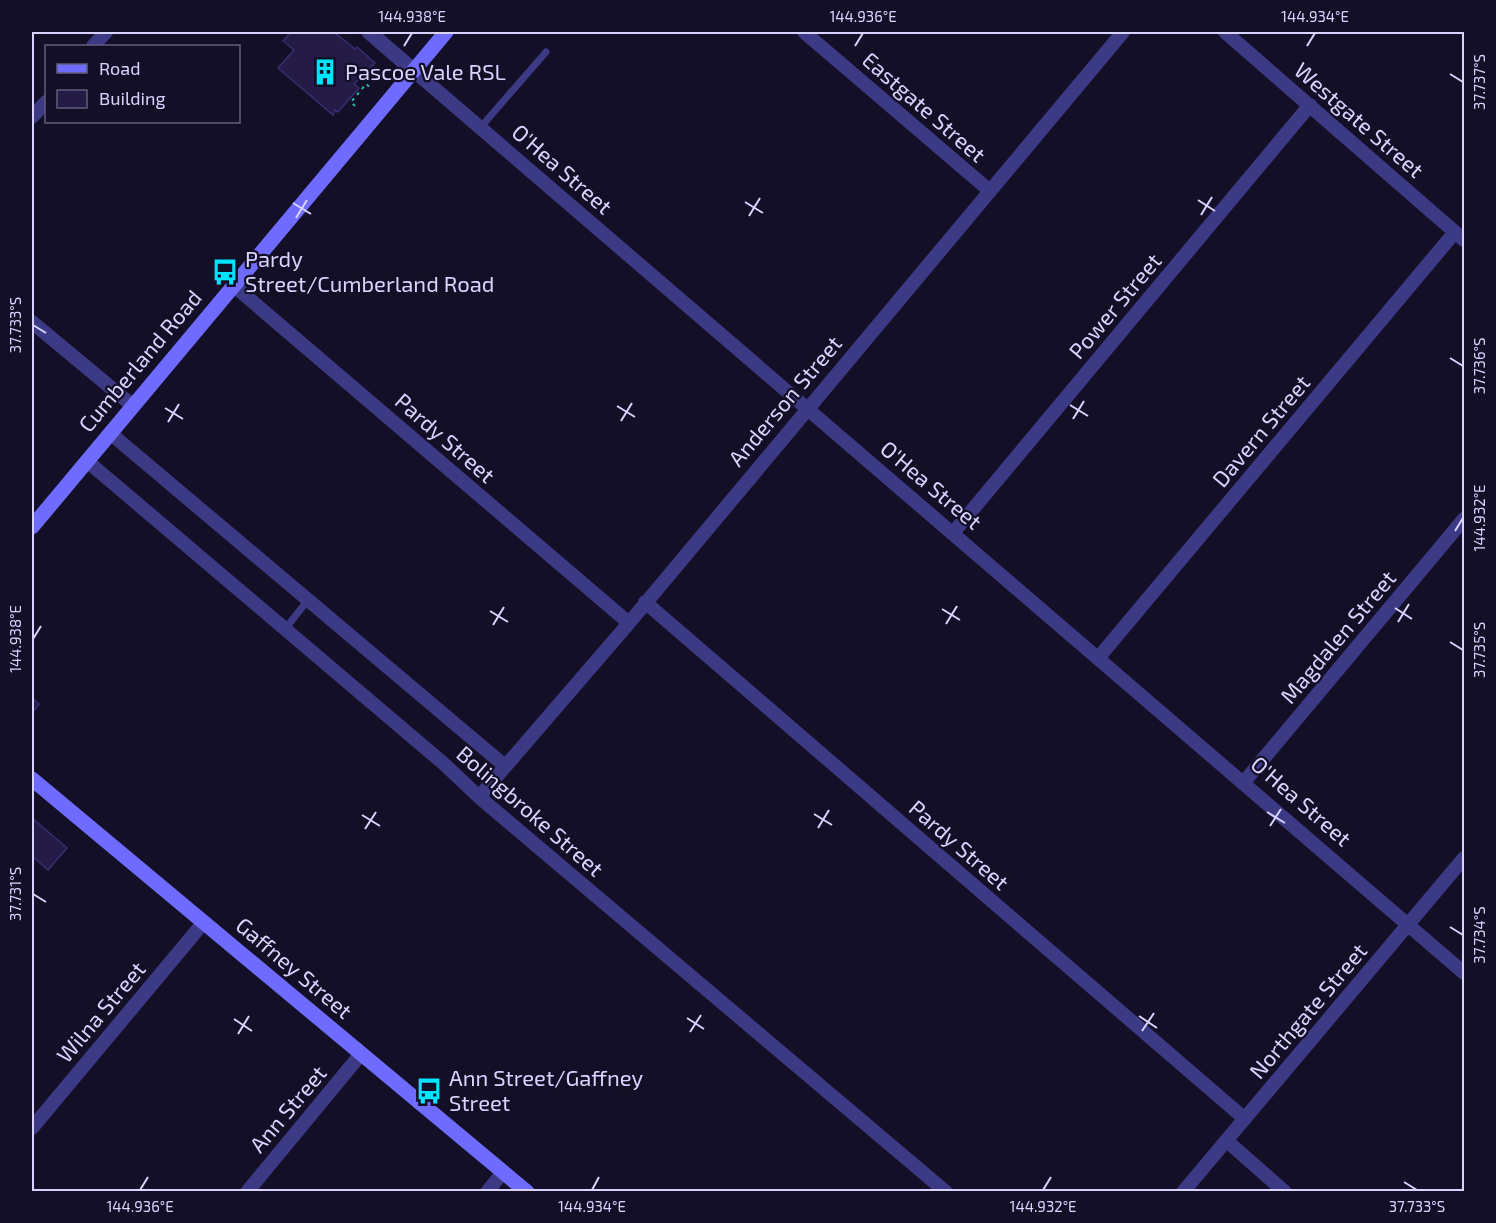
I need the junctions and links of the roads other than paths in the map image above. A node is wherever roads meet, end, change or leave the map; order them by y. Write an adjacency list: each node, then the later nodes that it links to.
1 (106, 32): 7 (street)
2 (369, 32): 9 (street, O'Hea Street)
3 (446, 32): 9 (main road, Cumberland Road)
4 (804, 32): 14 (street, Eastgate Street)
5 (1124, 32): 14 (street, Anderson Street)
6 (1225, 32): 11 (street, Westgate Street)
7 (94, 45)
8 (546, 52): 13 (lane)
9 (413, 70): 13 (street, O'Hea Street); 16 (main road, Cumberland Road)
10 (45, 103): 12 (street)
11 (1310, 105): 15 (street, Westgate Street); 24 (street, Power Street)
12 (32, 117)
13 (480, 128): 19 (street, O'Hea Street)
14 (990, 190): 19 (street, Anderson Street)
15 (1460, 236): 29 (street, Davern Street)
16 (233, 285): 18 (main road, Cumberland Road); 27 (street, Pardy Street)
17 (32, 322): 18 (street)
18 (133, 406): 20 (main road, Cumberland Road)
19 (806, 408): 24 (street, O'Hea Street); 26 (street, Anderson Street)
20 (110, 433): 21 (main road, Cumberland Road); 25 (street, Bolingbroke Street)
21 (87, 461): 23 (main road, Cumberland Road); 28 (street, Bolingbroke Street)
22 (1464, 519): 32 (street, Magdalen Street)
23 (32, 526)
24 (953, 533): 29 (street, O'Hea Street)
25 (309, 600): 28 (lane); 30 (street, Bolingbroke Street)
26 (645, 602): 27 (street, Anderson Street); 39 (street, Pardy Street)
27 (629, 623): 30 (street, Anderson Street)
28 (285, 628): 33 (street, Bolingbroke Street)
29 (1099, 657): 32 (street, O'Hea Street)
30 (505, 766): 33 (street, Anderson Street)
31 (32, 779): 35 (main road, Gaffney Street)
32 (1244, 782): 36 (street, O'Hea Street)
33 (479, 797): 46 (street, Bolingbroke Street)
34 (1464, 858): 36 (street, Northgate Street)
35 (204, 922): 38 (main road, Gaffney Street); 40 (street, Wilna Street)
36 (1409, 924): 37 (street, O'Hea Street); 39 (street, Northgate Street)
37 (1464, 972)
38 (361, 1054): 42 (main road, Gaffney Street); 43 (street, Ann Street)
39 (1245, 1119): 41 (street, Northgate Street)
40 (32, 1128)
41 (1227, 1141): 47 (street, Northgate Street); 48 (street)
42 (503, 1172): 44 (street); 45 (main road, Gaffney Street)
43 (247, 1191)
44 (487, 1191)
45 (527, 1191)
46 (946, 1191)
47 (1183, 1191)
48 (1286, 1191)

